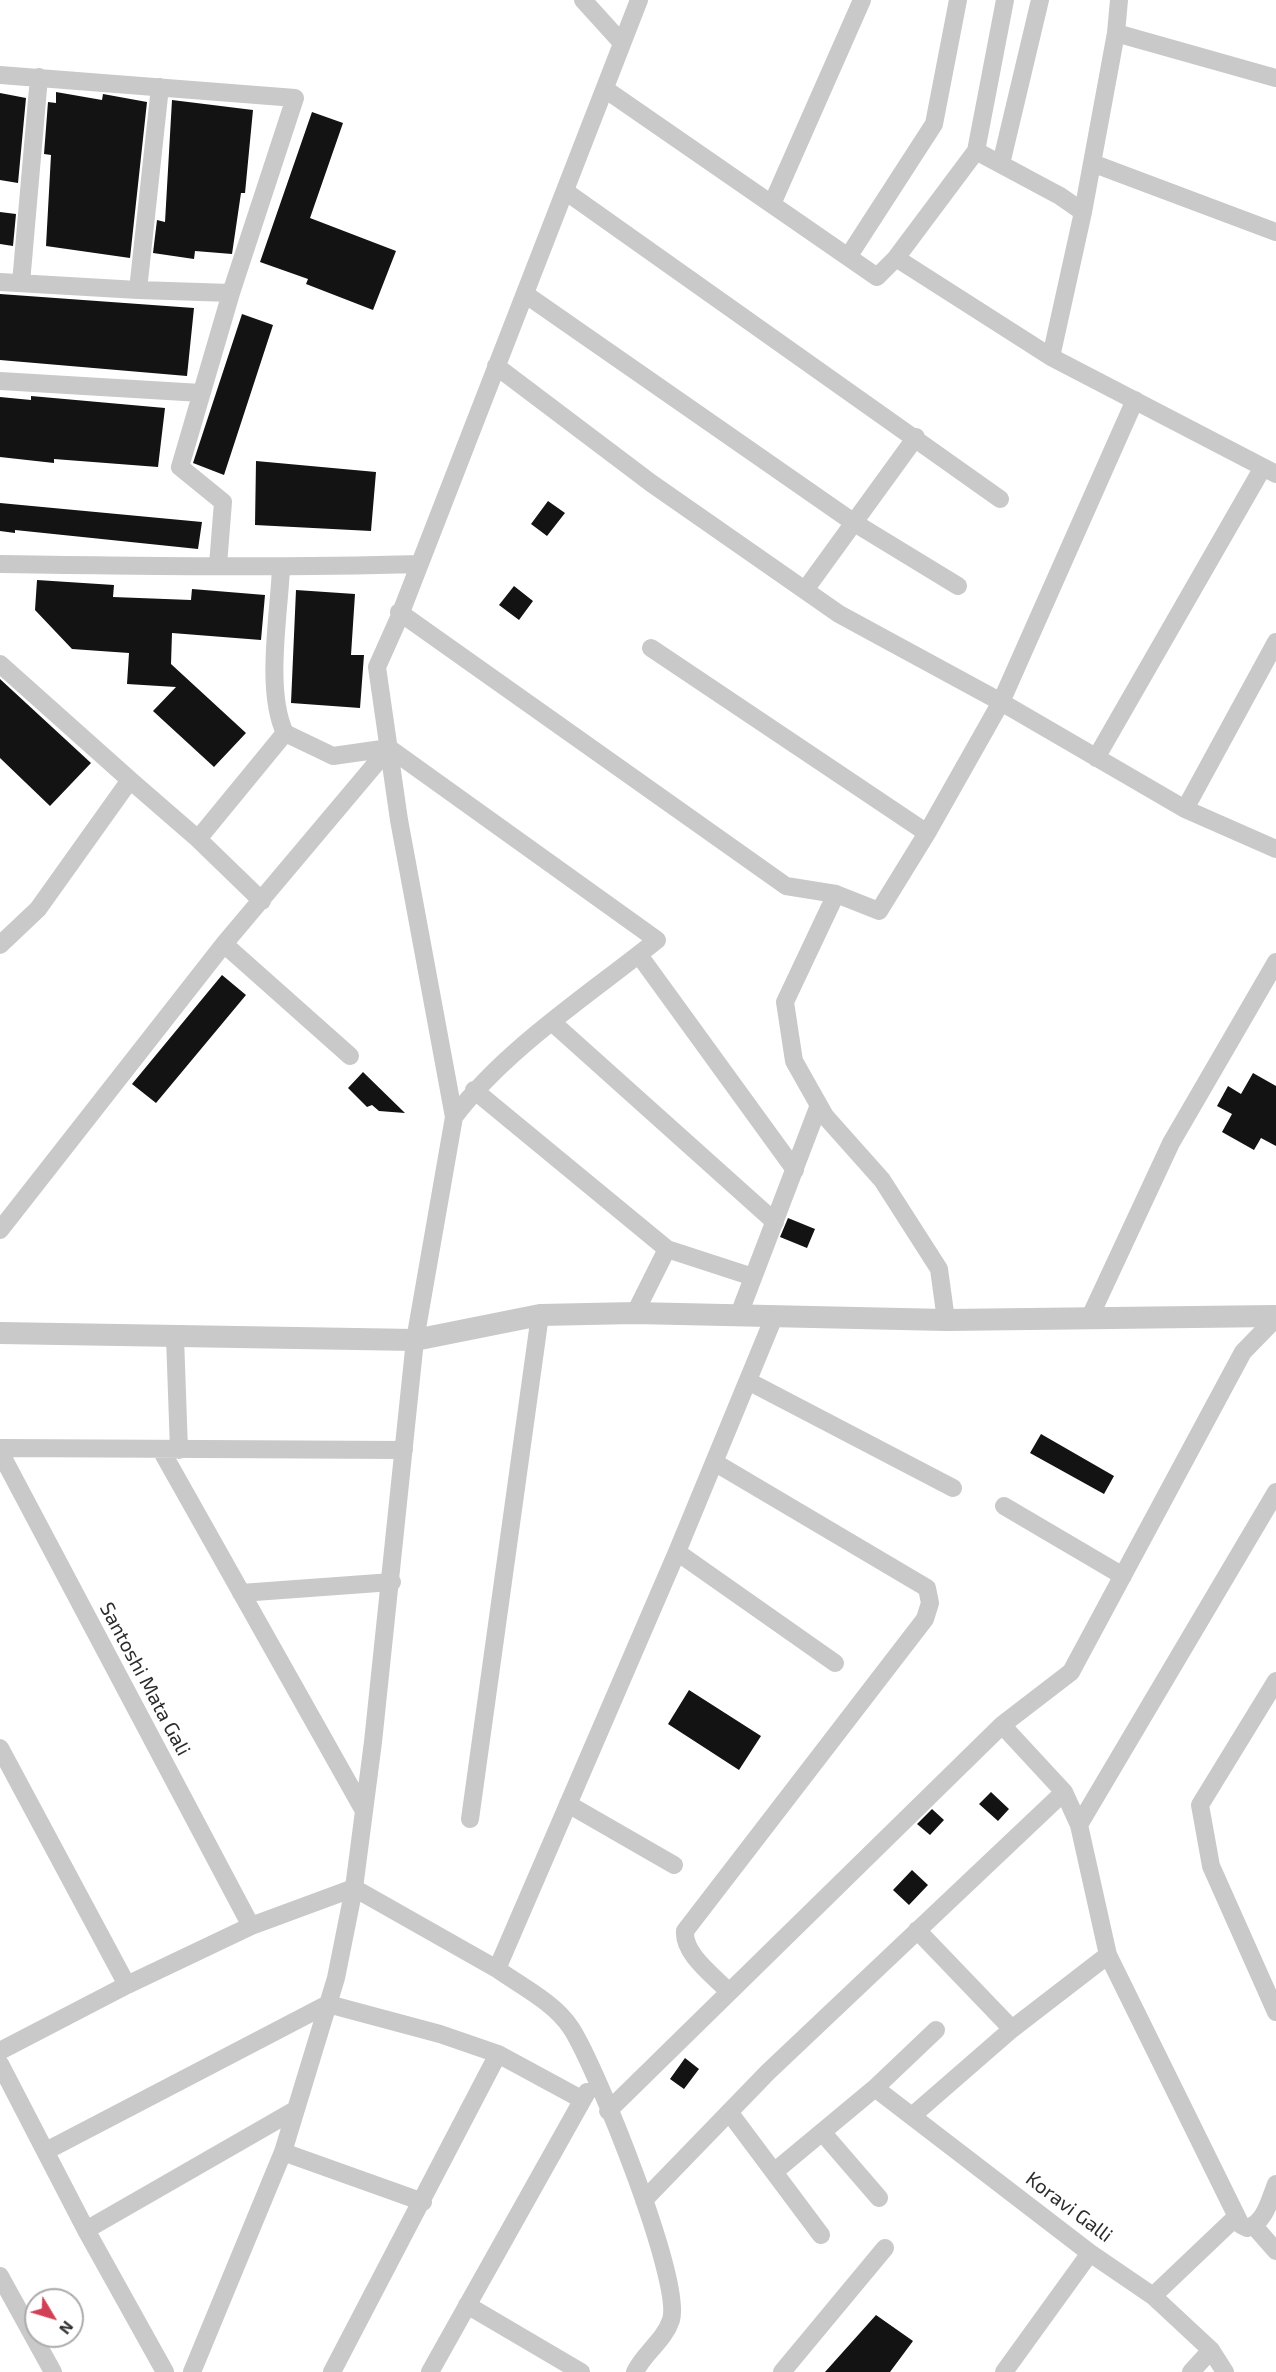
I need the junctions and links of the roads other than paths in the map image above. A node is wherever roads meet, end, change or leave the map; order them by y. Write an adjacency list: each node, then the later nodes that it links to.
1 (584, 0): 9 (street)
2 (639, 0): 9 (street)
3 (862, 0): 19 (street)
4 (958, 0): 22 (street)
5 (1005, 0): 15 (street)
6 (1040, 0): 17 (street)
7 (1119, 0): 8 (street)
8 (1116, 33): 12 (street); 16 (street)
9 (622, 43): 14 (street)
10 (0, 75): 11 (street)
11 (39, 77): 13 (street); 25 (street)
12 (1276, 78)
13 (160, 87): 26 (street); 27 (street)
14 (605, 89): 18 (street); 19 (street)
15 (975, 151): 17 (street); 23 (street)
16 (1092, 163): 20 (street); 21 (street)
17 (1001, 164): 20 (street)
18 (565, 191): 28 (street); 34 (street)
19 (772, 204): 22 (street)
20 (1083, 212): 29 (street)
21 (1276, 232)
22 (848, 257): 23 (street)
23 (896, 258): 29 (street)
24 (0, 282): 25 (street)
25 (21, 283): 26 (street)
26 (138, 290): 27 (street)
27 (231, 292): 32 (street)
28 (525, 294): 30 (street); 37 (street)
29 (1051, 357): 33 (street)
30 (496, 366): 39 (street); 43 (street)
31 (0, 381): 32 (street)
32 (201, 393): 40 (street)
33 (1135, 400): 35 (street); 48 (street)
34 (916, 437): 36 (street); 37 (street)
35 (1269, 472): 51 (street)
36 (1000, 499)
37 (853, 522): 42 (street); 43 (street)
38 (0, 564): 40 (street)
39 (419, 564): 41 (street); 44 (street)
40 (218, 565): 41 (street)
41 (281, 568): 49 (street)
42 (958, 586)
43 (805, 590): 48 (street)
44 (399, 612): 50 (street); 57 (street)
45 (1276, 642): 53 (street)
46 (651, 648): 54 (street)
47 (0, 664): 52 (street)
48 (1001, 702): 51 (street); 54 (street)
49 (285, 733): 50 (street); 55 (street)
50 (389, 748): 58 (street); 61 (street); 67 (street)
51 (1096, 758): 53 (street)
52 (130, 780): 55 (street); 60 (street)
53 (1185, 809): 56 (street)
54 (927, 833): 57 (street)
55 (198, 839): 58 (street)
56 (1276, 849)
57 (836, 894): 66 (street)
58 (262, 901): 59 (street)
59 (224, 944): 64 (street); 70 (street)
60 (0, 945)
61 (639, 955): 63 (street); 68 (street)
62 (1276, 962): 78 (street)
63 (553, 1023): 65 (street); 69 (street)
64 (350, 1056)
65 (474, 1090): 67 (street); 71 (street)
66 (819, 1105): 68 (street); 79 (street)
67 (454, 1117): 82 (street)
68 (795, 1170): 69 (street)
69 (774, 1222): 72 (street)
70 (0, 1230)
71 (667, 1249): 72 (street); 73 (street)
72 (753, 1277): 75 (street)
73 (635, 1313): 74 (street); 75 (street)
74 (540, 1315): 82 (street); 103 (street)
75 (738, 1317): 76 (street)
76 (774, 1317): 79 (street); 83 (street)
77 (1276, 1317): 78 (street); 93 (street)
78 (1089, 1319): 79 (street)
79 (946, 1320)
80 (0, 1333): 81 (street)
81 (175, 1337): 82 (street); 85 (street)
82 (415, 1340): 86 (street)
83 (748, 1381): 88 (street); 89 (street)
84 (0, 1448): 85 (street)
85 (170, 1450): 86 (street); 95 (street)
86 (404, 1450): 94 (street)
87 (0, 1452): 107 (street, Santoshi Mata Gali)
88 (714, 1462): 92 (street); 112 (street)
89 (953, 1488)
90 (1276, 1492): 104 (street)
91 (1004, 1506): 93 (street)
92 (677, 1552): 96 (street); 101 (street)
93 (1123, 1576): 98 (street)
94 (392, 1582): 95 (street); 102 (street)
95 (241, 1593): 102 (street)
96 (835, 1663)
97 (1276, 1681): 114 (street)
98 (1002, 1725): 100 (street); 112 (street)
99 (0, 1748): 111 (street)
100 (1064, 1792): 104 (street); 108 (street)
101 (568, 1804): 105 (street); 110 (street)
102 (363, 1809): 106 (street)
103 (470, 1819)
104 (1079, 1825): 109 (street)
105 (674, 1865)
106 (354, 1888): 107 (street); 110 (street); 113 (street)
107 (251, 1926): 111 (street)
108 (917, 1930): 115 (street); 125 (street)
109 (1108, 1955): 115 (street); 135 (street)
110 (497, 1969): 120 (street)
111 (127, 1985): 117 (street)
112 (728, 1991): 124 (street)
113 (328, 2004): 118 (street); 123 (street); 128 (street)
114 (1276, 2012)
115 (1012, 2029): 126 (street)
116 (936, 2030): 121 (street)
117 (0, 2051)
118 (498, 2054): 122 (street); 134 (street)
119 (0, 2064): 128 (street)
120 (596, 2081): 122 (street); 124 (street)
121 (875, 2088): 126 (street, Koravi Galli); 127 (street)
122 (581, 2099): 144 (street)
123 (295, 2110): 129 (street); 137 (street)
124 (608, 2111): 133 (street)
125 (729, 2112): 130 (street); 133 (street)
126 (912, 2116): 141 (street, Koravi Galli)
127 (822, 2132): 130 (street); 132 (street)
128 (46, 2151): 137 (street)
129 (283, 2152): 134 (street); 149 (street)
130 (774, 2172): 138 (street)
131 (1276, 2184): 136 (street)
132 (879, 2198)
133 (644, 2200): 153 (street)
134 (423, 2202): 150 (street)
135 (1235, 2218): 136 (street); 143 (street)
136 (1254, 2226): 140 (street)
137 (86, 2230): 148 (street)
138 (821, 2235)
139 (885, 2248): 146 (street)
140 (1276, 2251)
141 (1089, 2253): 143 (street, Koravi Galli); 154 (street)
142 (0, 2276): 147 (street)
143 (1153, 2296): 145 (street, Koravi Galli)
144 (467, 2305): 151 (street); 152 (street)
145 (1211, 2350): 155 (street); 156 (street, Koravi Galli)
146 (788, 2370)
147 (53, 2372)
148 (165, 2372)
149 (192, 2372)
150 (332, 2372)
151 (430, 2372)
152 (581, 2372)
153 (635, 2372)
154 (1004, 2372)
155 (1191, 2372)
156 (1225, 2372)

